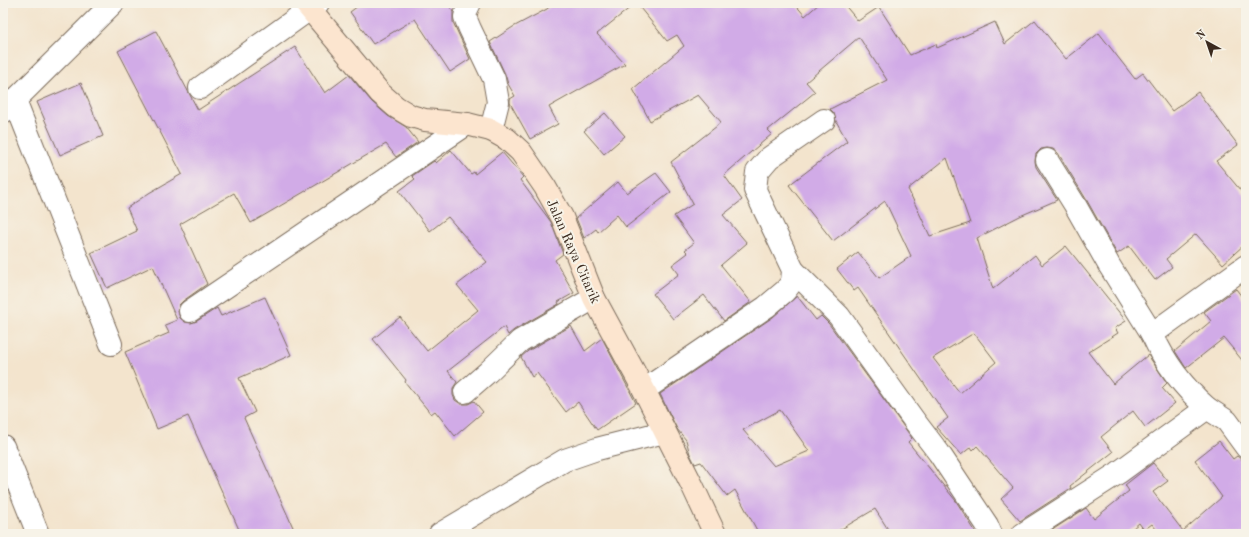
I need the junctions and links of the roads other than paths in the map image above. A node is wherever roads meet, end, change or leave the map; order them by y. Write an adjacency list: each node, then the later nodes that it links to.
1 (113, 3): 5 (street)
2 (470, 3): 8 (street)
3 (311, 5): 4 (street); 7 (street, Jalan Raya Citarik)
4 (200, 88)
5 (9, 107): 15 (street)
6 (824, 120): 11 (street)
7 (467, 124): 8 (street, Jalan Raya Citarik); 13 (street)
8 (492, 130): 12 (street, Jalan Raya Citarik)
9 (1047, 160): 14 (street)
10 (1246, 266): 14 (street)
11 (793, 270): 16 (street); 25 (street)
12 (594, 298): 16 (street, Jalan Raya Citarik); 17 (street)
13 (190, 311)
14 (1152, 334): 18 (street)
15 (111, 344)
16 (644, 390): 19 (street, Jalan Raya Citarik)
17 (465, 392)
18 (1207, 408): 21 (street); 26 (street)
19 (664, 432): 23 (street); 24 (street, Jalan Raya Citarik)
20 (3, 446): 22 (street)
21 (1246, 447)
22 (38, 534)
23 (440, 534)
24 (715, 534)
25 (991, 534)
26 (1023, 534)

